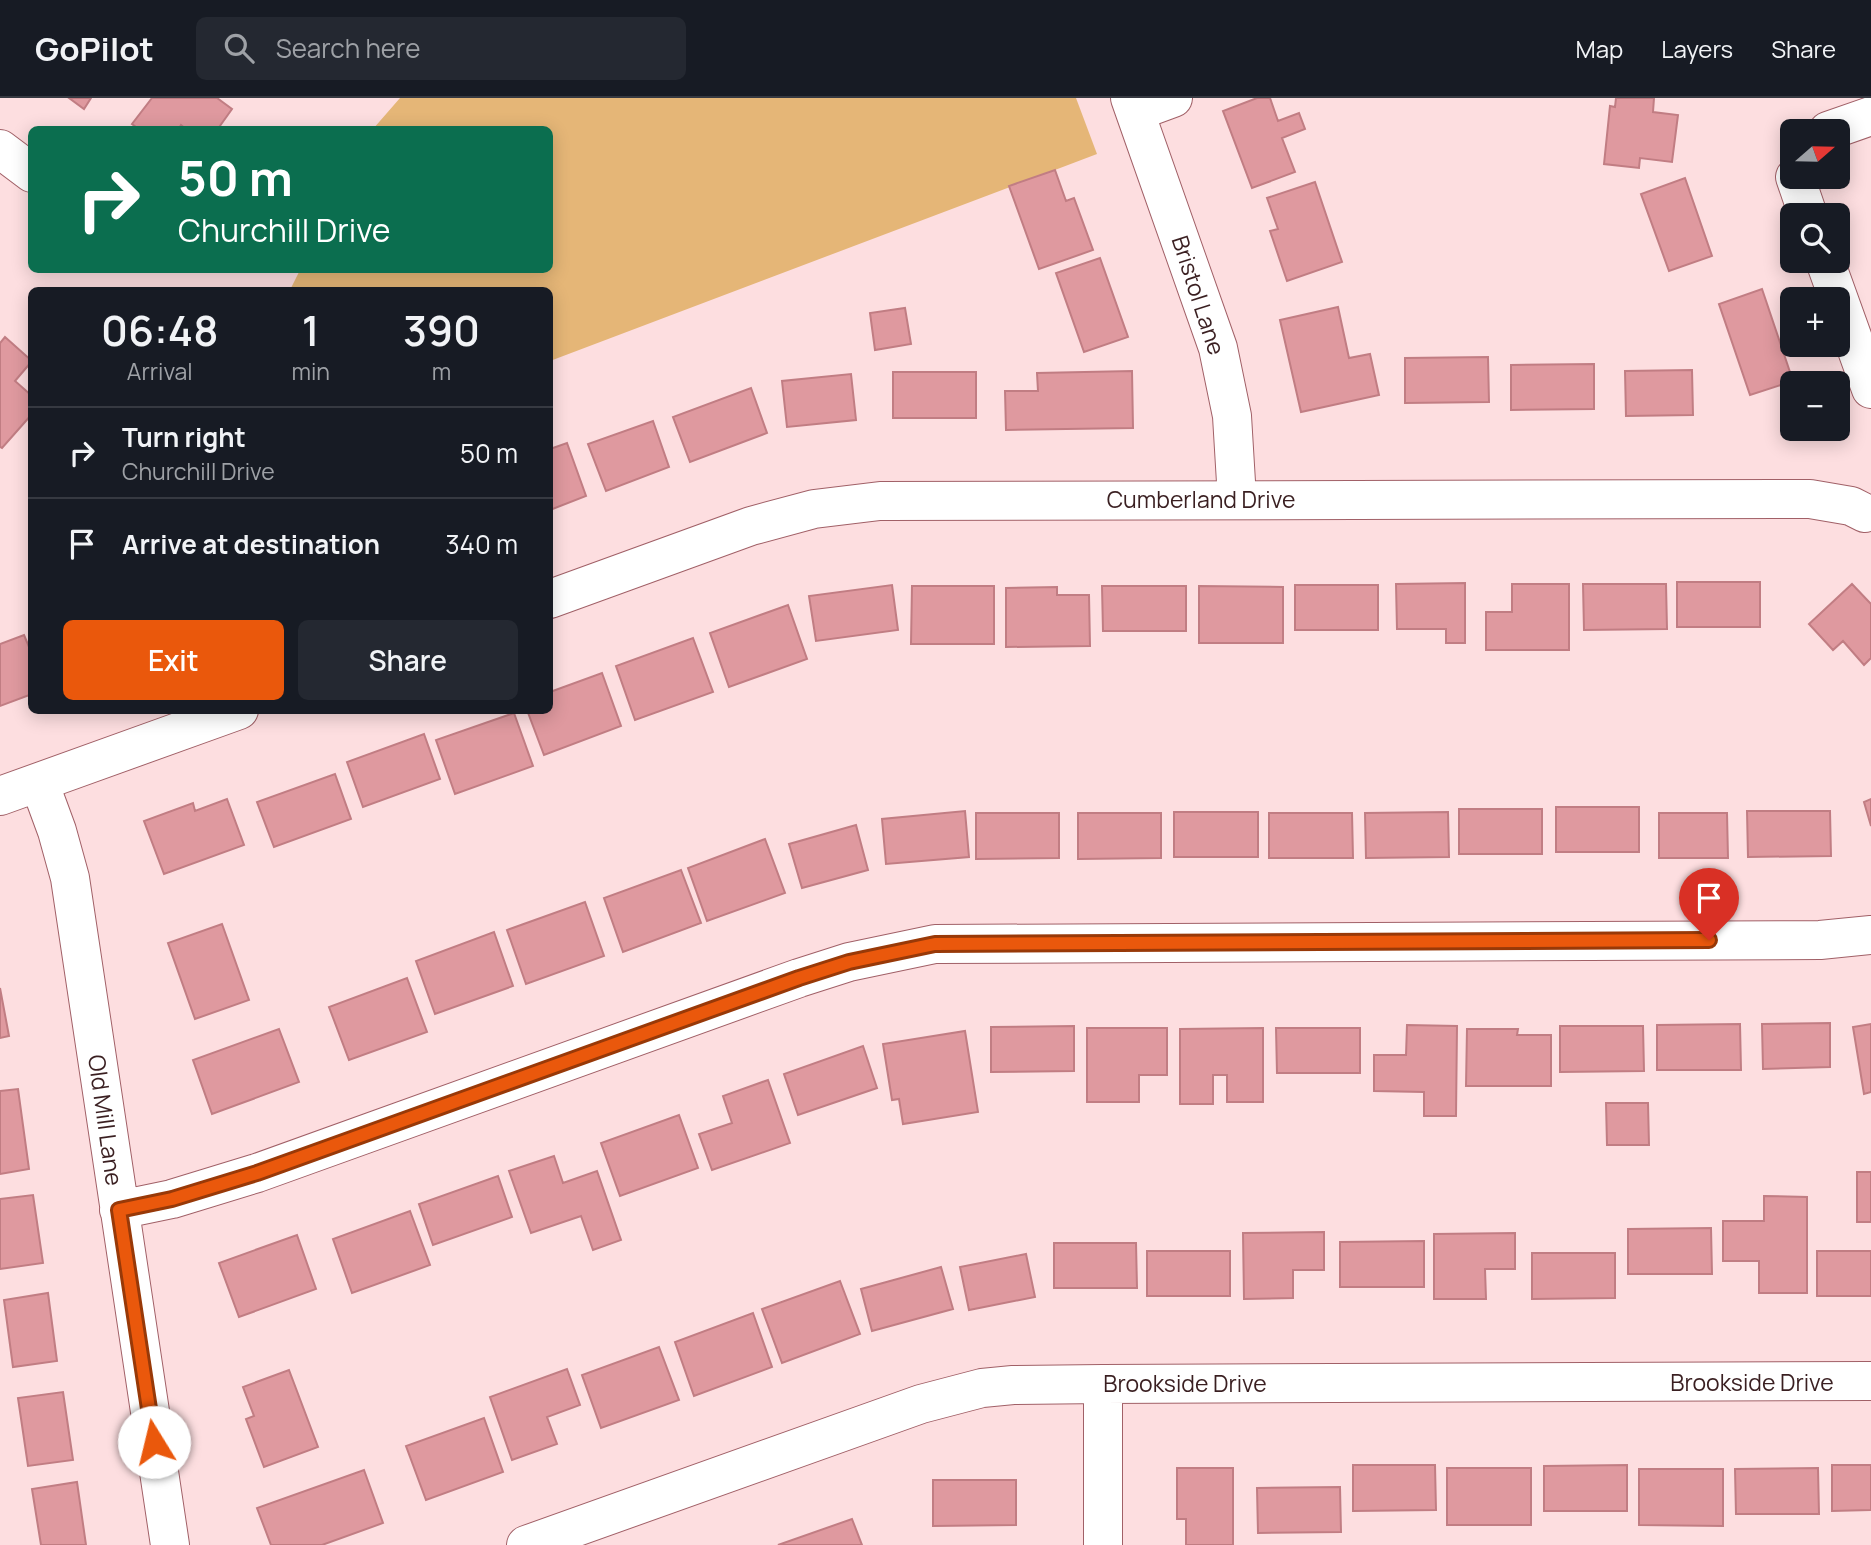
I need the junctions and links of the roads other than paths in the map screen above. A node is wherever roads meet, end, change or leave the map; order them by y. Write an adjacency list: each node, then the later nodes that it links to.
1 (1173, 98): 2 (street)
2 (1132, 105): 9 (street, Bristol Lane)
3 (1871, 116): 4 (street)
4 (1850, 123)
5 (0, 149): 6 (street)
6 (28, 170)
7 (1829, 273): 8 (street)
8 (1871, 389)
9 (1237, 499): 10 (street, Cumberland Drive); 11 (street, Cumberland Drive)
10 (1869, 506)
11 (553, 598)
12 (228, 714): 13 (street)
13 (40, 782): 14 (street); 16 (street, Old Mill Lane)
14 (0, 796)
15 (1871, 935): 16 (street)
16 (119, 1210): 20 (street, Old Mill Lane)
17 (1871, 1381): 18 (street, Brookside Drive)
18 (1103, 1384): 19 (street, Brookside Drive); 22 (street)
19 (603, 1532): 21 (street, Brookside Drive)
20 (170, 1545)
21 (526, 1545)
22 (1103, 1545)

